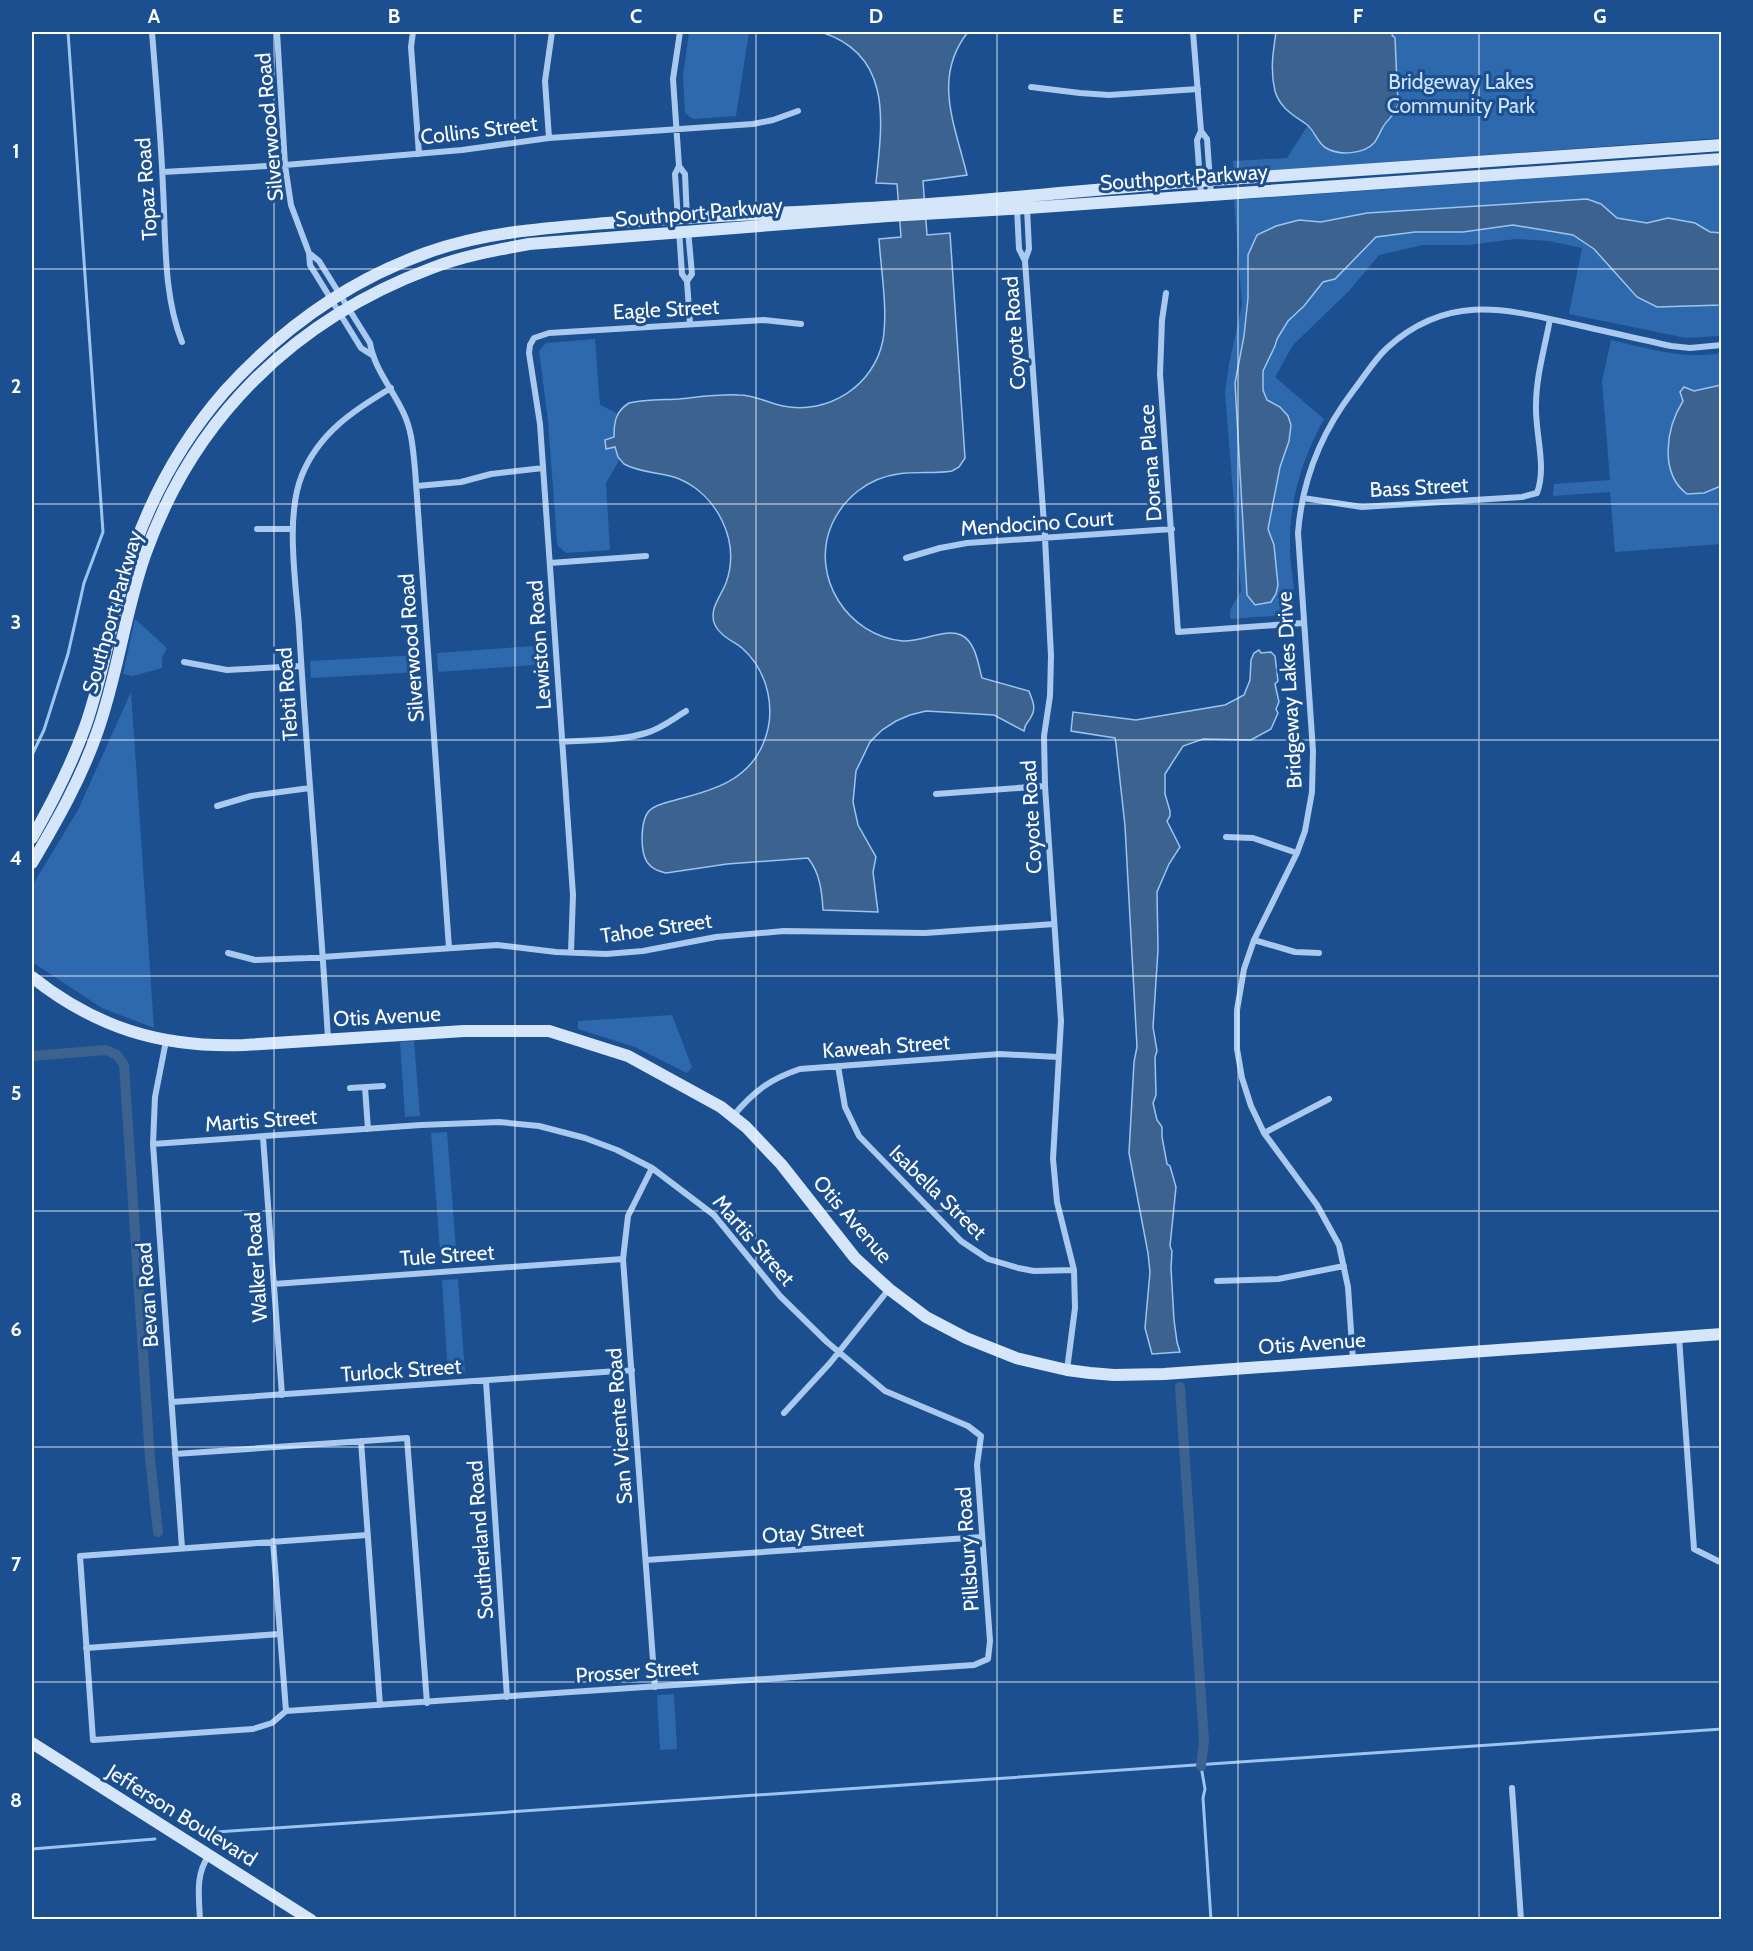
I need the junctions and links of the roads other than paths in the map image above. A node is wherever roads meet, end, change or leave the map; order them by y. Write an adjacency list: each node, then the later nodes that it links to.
1 (152, 32): 17 (street, Topaz Road)
2 (277, 32): 16 (street, Silverwood Road)
3 (413, 32): 14 (street)
4 (552, 32): 12 (street)
5 (680, 32): 10 (street)
6 (1193, 32): 8 (street)
7 (1031, 87): 8 (street)
8 (1198, 89): 11 (street)
9 (798, 111): 10 (street, Collins Street)
10 (677, 130): 12 (street, Collins Street); 22 (street)
11 (1201, 131): 18 (street); 18 (street)
12 (549, 138): 14 (street, Collins Street)
13 (1722, 145): 18 (street, Southport Parkway)
14 (418, 154): 16 (street, Collins Street)
15 (1722, 159): 19 (street, Southport Parkway)
16 (285, 165): 17 (street, Collins Street); 24 (street, Silverwood Road)
17 (163, 172): 32 (street, Topaz Road)
18 (1205, 181): 19 (street); 19 (street); 20 (street, Southport Parkway)
19 (1206, 195): 20 (street, Southport Parkway)
20 (1021, 202): 21 (street, Southport Parkway); 41 (street, Coyote Road)
21 (887, 211): 22 (street, Southport Parkway); 23 (street, Southport Parkway)
22 (683, 218): 23 (street); 26 (street, Southport Parkway)
23 (684, 233): 27 (street, Southport Parkway); 29 (street)
24 (309, 253): 26 (street, Silverwood Road); 26 (street, Silverwood Road)
25 (1166, 293): 39 (street, Dorena Place)
26 (336, 297): 27 (street, Silverwood Road); 55 (street, Southport Parkway)
27 (344, 310): 34 (street, Silverwood Road); 57 (street, Southport Parkway)
28 (1550, 319): 33 (street, Bridgeway Lakes Drive); 37 (street, Bridgeway Lakes Drive); 37 (street, Bass Street)
29 (690, 324): 30 (street, Eagle Street); 31 (street, Eagle Street)
30 (801, 324)
31 (534, 338): 35 (street, Lewiston Road)
32 (182, 342)
33 (1722, 345)
34 (390, 388): 36 (street, Silverwood Road); 38 (street, Tebti Road)
35 (543, 468): 36 (street); 44 (street, Lewiston Road)
36 (417, 486): 60 (street, Silverwood Road)
37 (1303, 498): 45 (street, Bridgeway Lakes Drive)
38 (293, 529): 40 (street); 47 (street, Tebti Road)
39 (1172, 529): 41 (street, Mendocino Court); 45 (street, Dorena Place)
40 (257, 530)
41 (1045, 538): 43 (street, Mendocino Court); 50 (street, Coyote Road)
42 (646, 556): 44 (street)
43 (906, 558)
44 (549, 563): 49 (street, Lewiston Road)
45 (1303, 623): 56 (street, Bridgeway Lakes Drive)
46 (184, 662): 47 (street)
47 (301, 666): 51 (street, Tebti Road)
48 (686, 711): 49 (street)
49 (562, 742): 61 (street, Lewiston Road)
50 (1045, 786): 52 (street); 58 (street, Coyote Road)
51 (310, 788): 53 (street); 64 (street, Tebti Road)
52 (936, 794)
53 (217, 806)
54 (1226, 837): 56 (street)
55 (32, 838)
56 (1297, 853): 59 (street, Bridgeway Lakes Drive)
57 (32, 863)
58 (1054, 924): 61 (street, Tahoe Street); 68 (street, Coyote Road)
59 (1254, 940): 63 (street); 76 (street, Bridgeway Lakes Drive)
60 (449, 948): 61 (street, Tahoe Street); 64 (street, Tahoe Street)
61 (571, 952)
62 (228, 953): 64 (street, Tahoe Street)
63 (1319, 953)
64 (322, 957): 66 (street, Tebti Road)
65 (32, 977): 67 (street, Otis Avenue)
66 (328, 1039): 67 (street, Otis Avenue); 74 (street, Otis Avenue)
67 (166, 1041): 78 (street, Bevan Road)
68 (1058, 1057): 69 (street, Kaweah Street); 82 (street, Coyote Road)
69 (838, 1066): 74 (street, Kaweah Street); 82 (street, Isabella Street)
70 (383, 1086): 71 (street)
71 (365, 1087): 72 (street); 75 (street)
72 (350, 1088)
73 (1329, 1099): 76 (street)
74 (734, 1116): 85 (street, Otis Avenue)
75 (368, 1129): 77 (street, Martis Street); 79 (street, Martis Street)
76 (1264, 1133): 81 (street, Bridgeway Lakes Drive)
77 (263, 1137): 78 (street, Martis Street); 84 (street, Walker Road)
78 (153, 1144): 94 (street, Bevan Road)
79 (652, 1168): 80 (street, San Vicente Road); 88 (street, Martis Street)
80 (623, 1259): 84 (street, Tule Street); 90 (street, San Vicente Road)
81 (1344, 1266): 83 (street); 89 (street, Bridgeway Lakes Drive)
82 (1074, 1270): 91 (street, Coyote Road)
83 (1217, 1281)
84 (274, 1284): 93 (street, Walker Road)
85 (889, 1289): 88 (street); 91 (street, Otis Avenue)
86 (1722, 1334): 87 (street, Otis Avenue)
87 (1678, 1337): 89 (street, Otis Avenue); 104 (street)
88 (839, 1352): 95 (street); 96 (street, Martis Street)
89 (1353, 1360): 91 (street, Otis Avenue)
90 (632, 1370): 92 (street, Turlock Street); 103 (street, San Vicente Road)
91 (1067, 1370)
92 (486, 1381): 93 (street, Turlock Street); 109 (street, Southerland Road)
93 (282, 1395): 94 (street, Turlock Street)
94 (172, 1402): 98 (street, Bevan Road)
95 (784, 1413)
96 (981, 1436): 100 (street, Pillsbury Road)
97 (361, 1441): 98 (street); 99 (street); 110 (street)
98 (175, 1454): 102 (street, Bevan Road)
99 (367, 1535): 101 (street); 111 (street)
100 (982, 1537): 103 (street, Otay Street); 107 (street, Pillsbury Road)
101 (273, 1541): 102 (street); 105 (street)
102 (182, 1548): 106 (street)
103 (646, 1560): 108 (street, San Vicente Road)
104 (1722, 1563)
105 (280, 1634): 106 (street); 112 (street)
106 (86, 1648): 112 (street)
107 (988, 1659): 108 (street, Prosser Street)
108 (655, 1687): 109 (street, Prosser Street)
109 (507, 1697): 110 (street, Prosser Street)
110 (427, 1703): 111 (street, Prosser Street)
111 (380, 1706): 112 (street, Prosser Street)
112 (286, 1711)
113 (32, 1743): 115 (street, Jefferson Boulevard)
114 (1512, 1788): 118 (street)
115 (209, 1855): 116 (street); 117 (street, Jefferson Boulevard)
116 (200, 1920)
117 (311, 1920)
118 (1521, 1920)

